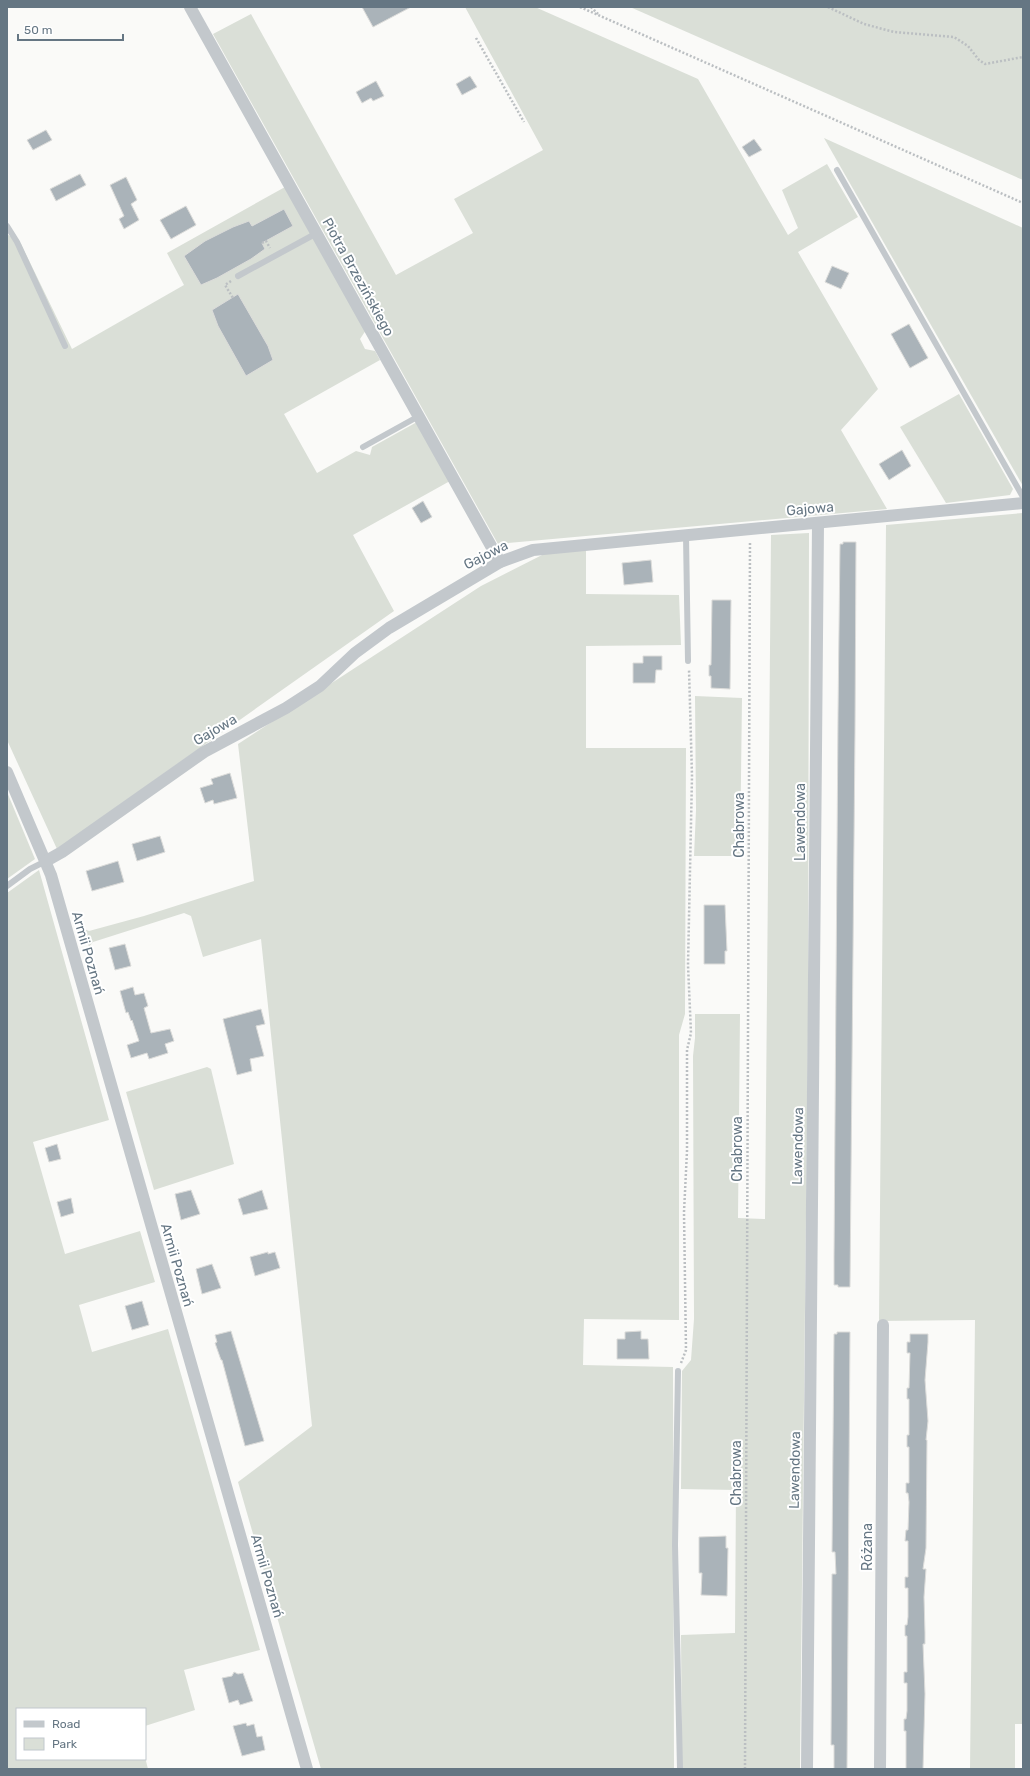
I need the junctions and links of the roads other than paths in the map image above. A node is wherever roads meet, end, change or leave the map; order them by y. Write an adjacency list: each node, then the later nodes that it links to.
1 (190, 7): 4 (street, Piotra Brzezińskiego)
2 (837, 170): 9 (lane)
3 (7, 226): 6 (lane)
4 (317, 233): 5 (lane); 7 (street, Piotra Brzezińskiego)
5 (238, 276)
6 (66, 346)
7 (419, 416): 8 (lane); 13 (street, Piotra Brzezińskiego)
8 (364, 446)
9 (1023, 497)
10 (1023, 503): 11 (street, Gajowa)
11 (818, 524): 12 (street, Gajowa); 22 (street, Lawendowa)
12 (686, 536): 13 (street, Gajowa); 14 (lane)
13 (500, 562): 16 (street, Gajowa)
14 (688, 661)
15 (7, 772): 16 (street, Armii Poznań)
16 (46, 861): 17 (lane); 20 (street, Armii Poznań)
17 (7, 886)
18 (883, 1325): 23 (street, Różana)
19 (678, 1371): 21 (lane)
20 (307, 1769)
21 (680, 1769)
22 (807, 1769)
23 (880, 1769)

